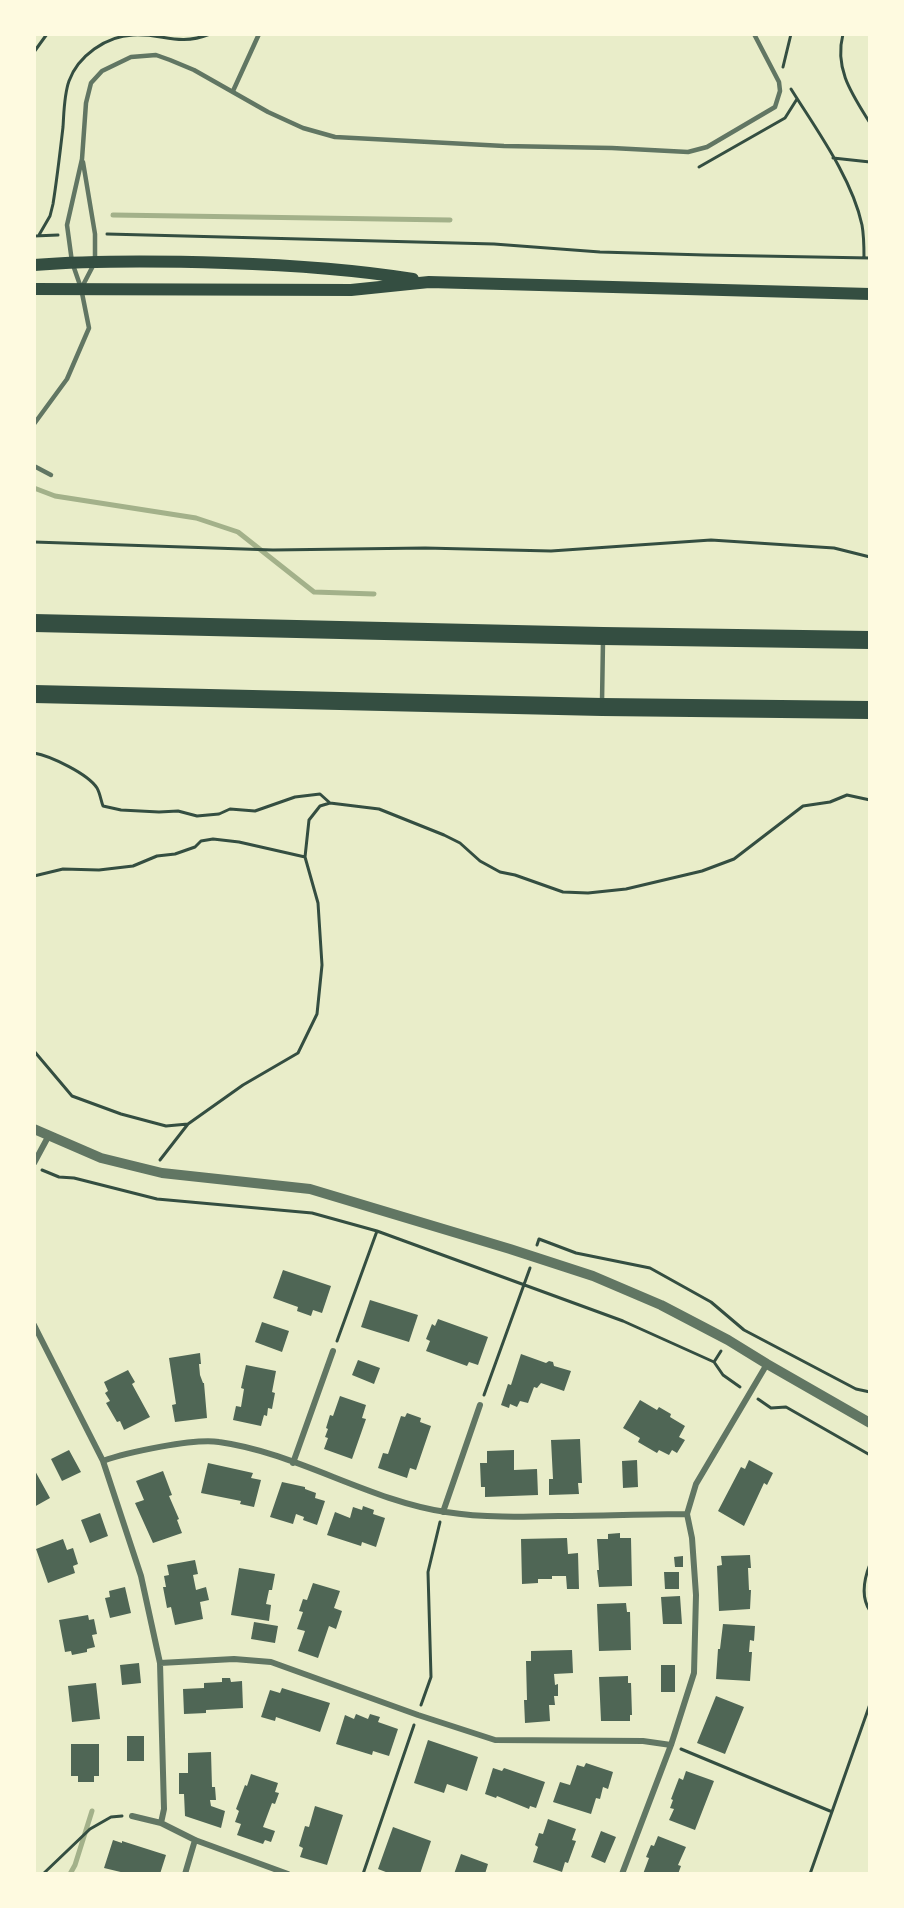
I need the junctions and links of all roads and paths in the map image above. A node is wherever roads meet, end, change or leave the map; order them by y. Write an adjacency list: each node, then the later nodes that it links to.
1 (47, 34): 6 (path)
2 (259, 34): 9 (lane)
3 (754, 34): 9 (lane)
4 (791, 34): 7 (path)
5 (843, 34): 11 (path)
6 (34, 51)
7 (782, 71)
8 (787, 83): 10 (path)
9 (233, 91): 12 (lane)
10 (797, 99): 13 (path); 15 (path)
11 (870, 123)
12 (82, 159): 21 (lane); 22 (lane)
13 (834, 159): 14 (path); 19 (path)
14 (870, 162)
15 (699, 167)
16 (108, 234): 19 (path)
17 (45, 235): 18 (path)
18 (34, 236)
19 (864, 258): 20 (path)
20 (870, 258)
21 (72, 262): 22 (main road); 23 (main road); 25 (lane)
22 (95, 262): 24 (main road); 25 (lane)
23 (34, 265)
24 (429, 282): 25 (main road); 27 (main road)
25 (81, 288): 26 (main road); 28 (lane)
26 (34, 289)
27 (870, 294)
28 (34, 424)
29 (34, 466): 30 (lane)
30 (51, 475)
31 (34, 542): 32 (path)
32 (870, 557)
33 (34, 623): 34 (highway)
34 (603, 636): 35 (highway); 37 (lane)
35 (870, 639)
36 (34, 694): 37 (highway)
37 (602, 707): 38 (highway)
38 (870, 710)
39 (34, 753): 41 (path)
40 (870, 800): 41 (path)
41 (330, 803): 42 (path)
42 (305, 857): 43 (path); 45 (path)
43 (34, 876)
44 (34, 1051): 45 (path)
45 (188, 1124): 49 (path)
46 (34, 1130): 47 (street)
47 (48, 1137): 48 (street); 49 (street)
48 (34, 1165): 50 (path)
49 (151, 1170): 51 (street)
50 (377, 1231): 52 (path); 54 (path)
51 (534, 1256): 52 (path); 55 (street); 56 (path)
52 (524, 1284): 57 (path); 58 (path)
53 (34, 1325): 61 (street)
54 (333, 1351): 62 (street)
55 (767, 1364): 57 (street); 59 (street)
56 (870, 1392)
57 (749, 1393): 60 (path); 64 (street)
58 (480, 1405): 63 (street)
59 (870, 1423)
60 (870, 1455)
61 (103, 1461): 62 (street); 67 (street)
62 (293, 1463): 63 (street)
63 (443, 1512): 64 (street); 69 (path)
64 (687, 1514): 70 (street)
65 (870, 1564): 66 (path)
66 (870, 1611)
67 (160, 1663): 69 (street); 73 (street)
68 (870, 1704): 71 (path)
69 (418, 1715): 70 (street); 78 (path)
70 (672, 1745): 71 (path); 79 (street)
71 (831, 1812): 80 (path)
72 (132, 1816): 73 (street); 75 (path)
73 (162, 1823): 74 (street)
74 (195, 1840): 76 (street); 77 (street)
75 (43, 1874)
76 (184, 1874)
77 (288, 1874)
78 (363, 1874)
79 (622, 1874)
80 (810, 1874)

